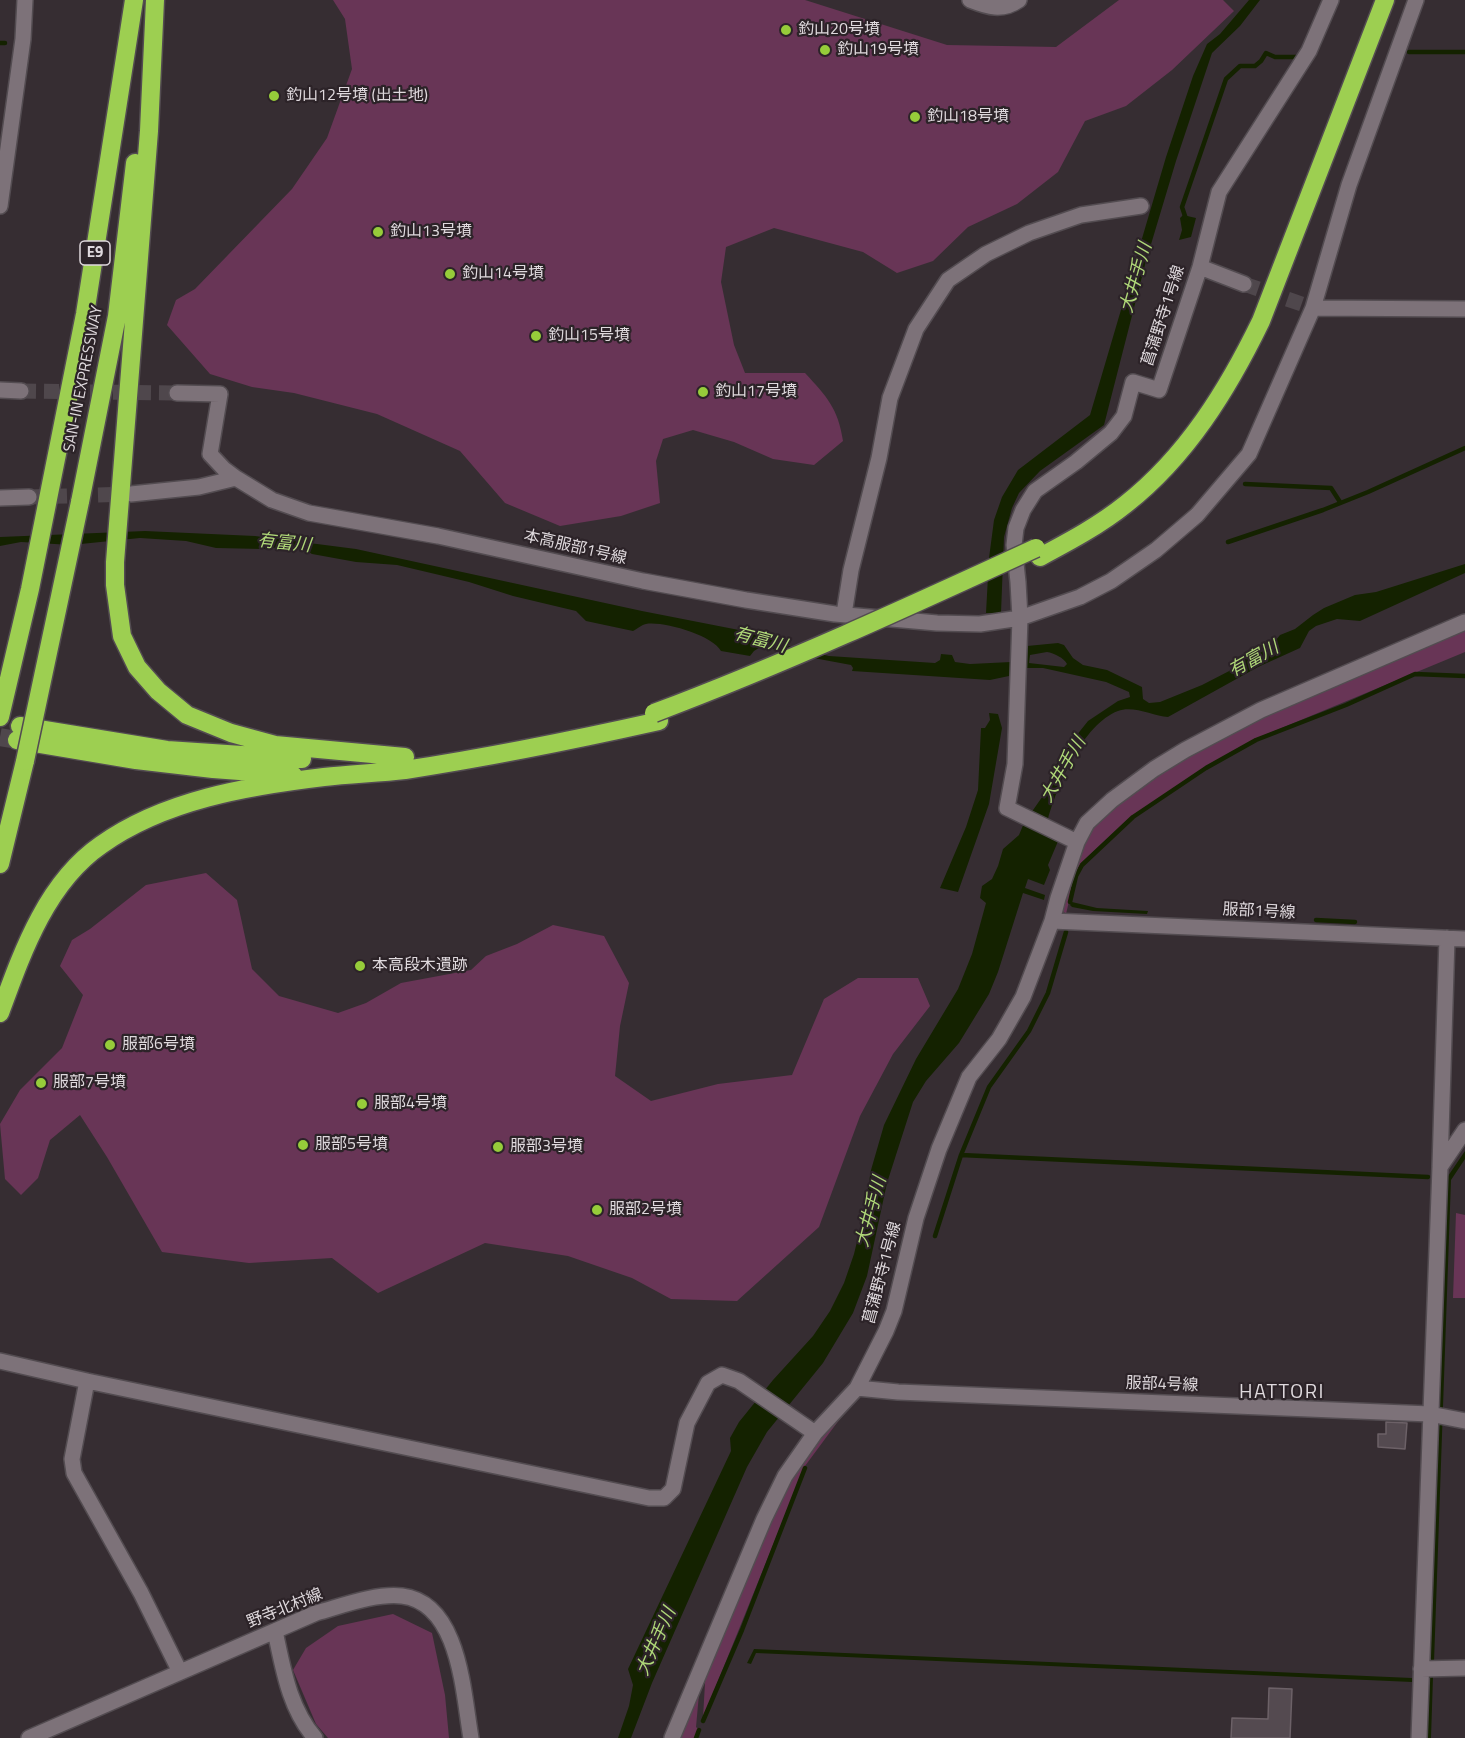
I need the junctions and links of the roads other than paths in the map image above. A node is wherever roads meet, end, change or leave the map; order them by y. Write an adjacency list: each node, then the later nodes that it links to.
1 (24, 0): 11 (street)
2 (134, 0): 28 (highway, SAN-IN EXPRESSWAY / E9)
3 (149, 0): 35 (highway, SAN-IN EXPRESSWAY / E9, bridge)
4 (155, 0): 23 (highway)
5 (970, 0): 6 (street)
6 (1019, 0)
7 (1331, 0): 13 (street, 菖蒲野寺1号線)
8 (1376, 0): 24 (highway)
9 (1385, 0): 24 (highway)
10 (1416, 0): 15 (street, 本高服部1号線)
11 (0, 206)
12 (1141, 206): 25 (street)
13 (1200, 267): 14 (street); 27 (street, 菖蒲野寺1号線)
14 (1244, 284)
15 (1313, 308): 16 (street); 27 (street, 本高服部1号線)
16 (1465, 309)
17 (0, 390): 18 (street)
18 (21, 391)
19 (177, 393): 20 (street, 本高服部1号線)
20 (236, 478): 23 (street); 25 (street, 本高服部1号線)
21 (29, 497): 22 (street)
22 (0, 498)
23 (125, 498): 32 (highway)
24 (1038, 553): 31 (highway, bridge)
25 (844, 614): 27 (street, 本高服部1号線)
26 (1465, 622): 34 (street, 菖蒲野寺1号線)
27 (1019, 623): 34 (street)
28 (9, 680): 29 (highway); 30 (highway, SAN-IN EXPRESSWAY / E9)
29 (0, 707)
30 (0, 717)
31 (656, 717): 32 (highway); 33 (highway)
32 (405, 757): 33 (highway)
33 (322, 777): 39 (highway)
34 (1073, 841): 36 (street, 菖蒲野寺1号線)
35 (0, 864)
36 (1052, 921): 37 (street, 服部1号線); 44 (street, 菖蒲野寺1号線)
37 (1447, 938): 38 (street, 服部1号線); 41 (street)
38 (1465, 939)
39 (0, 1013)
40 (1465, 1130): 41 (street)
41 (1440, 1167): 45 (street)
42 (0, 1361): 43 (street)
43 (87, 1381): 47 (street); 51 (street)
44 (857, 1388): 45 (street, 服部4号線); 47 (street, 菖蒲野寺1号線)
45 (1430, 1414): 46 (street, 服部4号線); 50 (street)
46 (1465, 1421)
47 (815, 1433): 55 (street, 菖蒲野寺1号線)
48 (275, 1631): 51 (street, 野寺北村線); 53 (street); 54 (street, 野寺北村線)
49 (1465, 1668): 50 (street)
50 (1421, 1669): 56 (street)
51 (180, 1672): 52 (street, 野寺北村線)
52 (29, 1738)
53 (315, 1738)
54 (471, 1738)
55 (672, 1738)
56 (1419, 1738)

